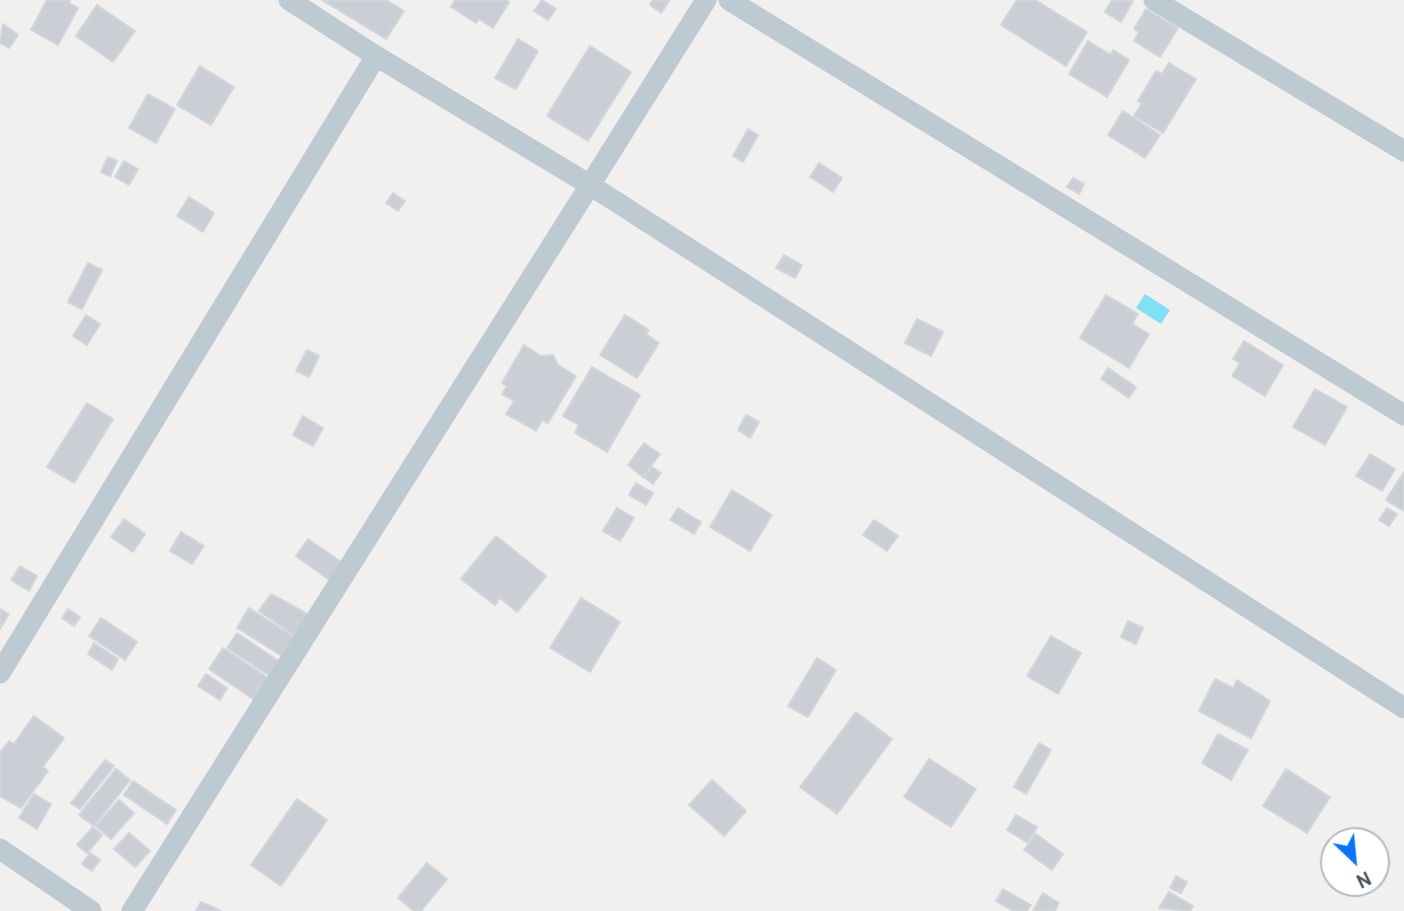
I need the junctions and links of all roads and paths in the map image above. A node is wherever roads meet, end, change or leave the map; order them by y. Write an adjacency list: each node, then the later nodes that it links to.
1 (289, 0): 5 (street)
2 (706, 0): 7 (street)
3 (729, 0): 8 (street)
4 (1154, 0): 6 (street)
5 (376, 55): 7 (street); 9 (street)
6 (1404, 151)
7 (590, 185): 10 (street); 13 (street)
8 (1404, 415)
9 (0, 673)
10 (1404, 708)
11 (0, 849): 12 (street)
12 (91, 911)
13 (132, 911)

